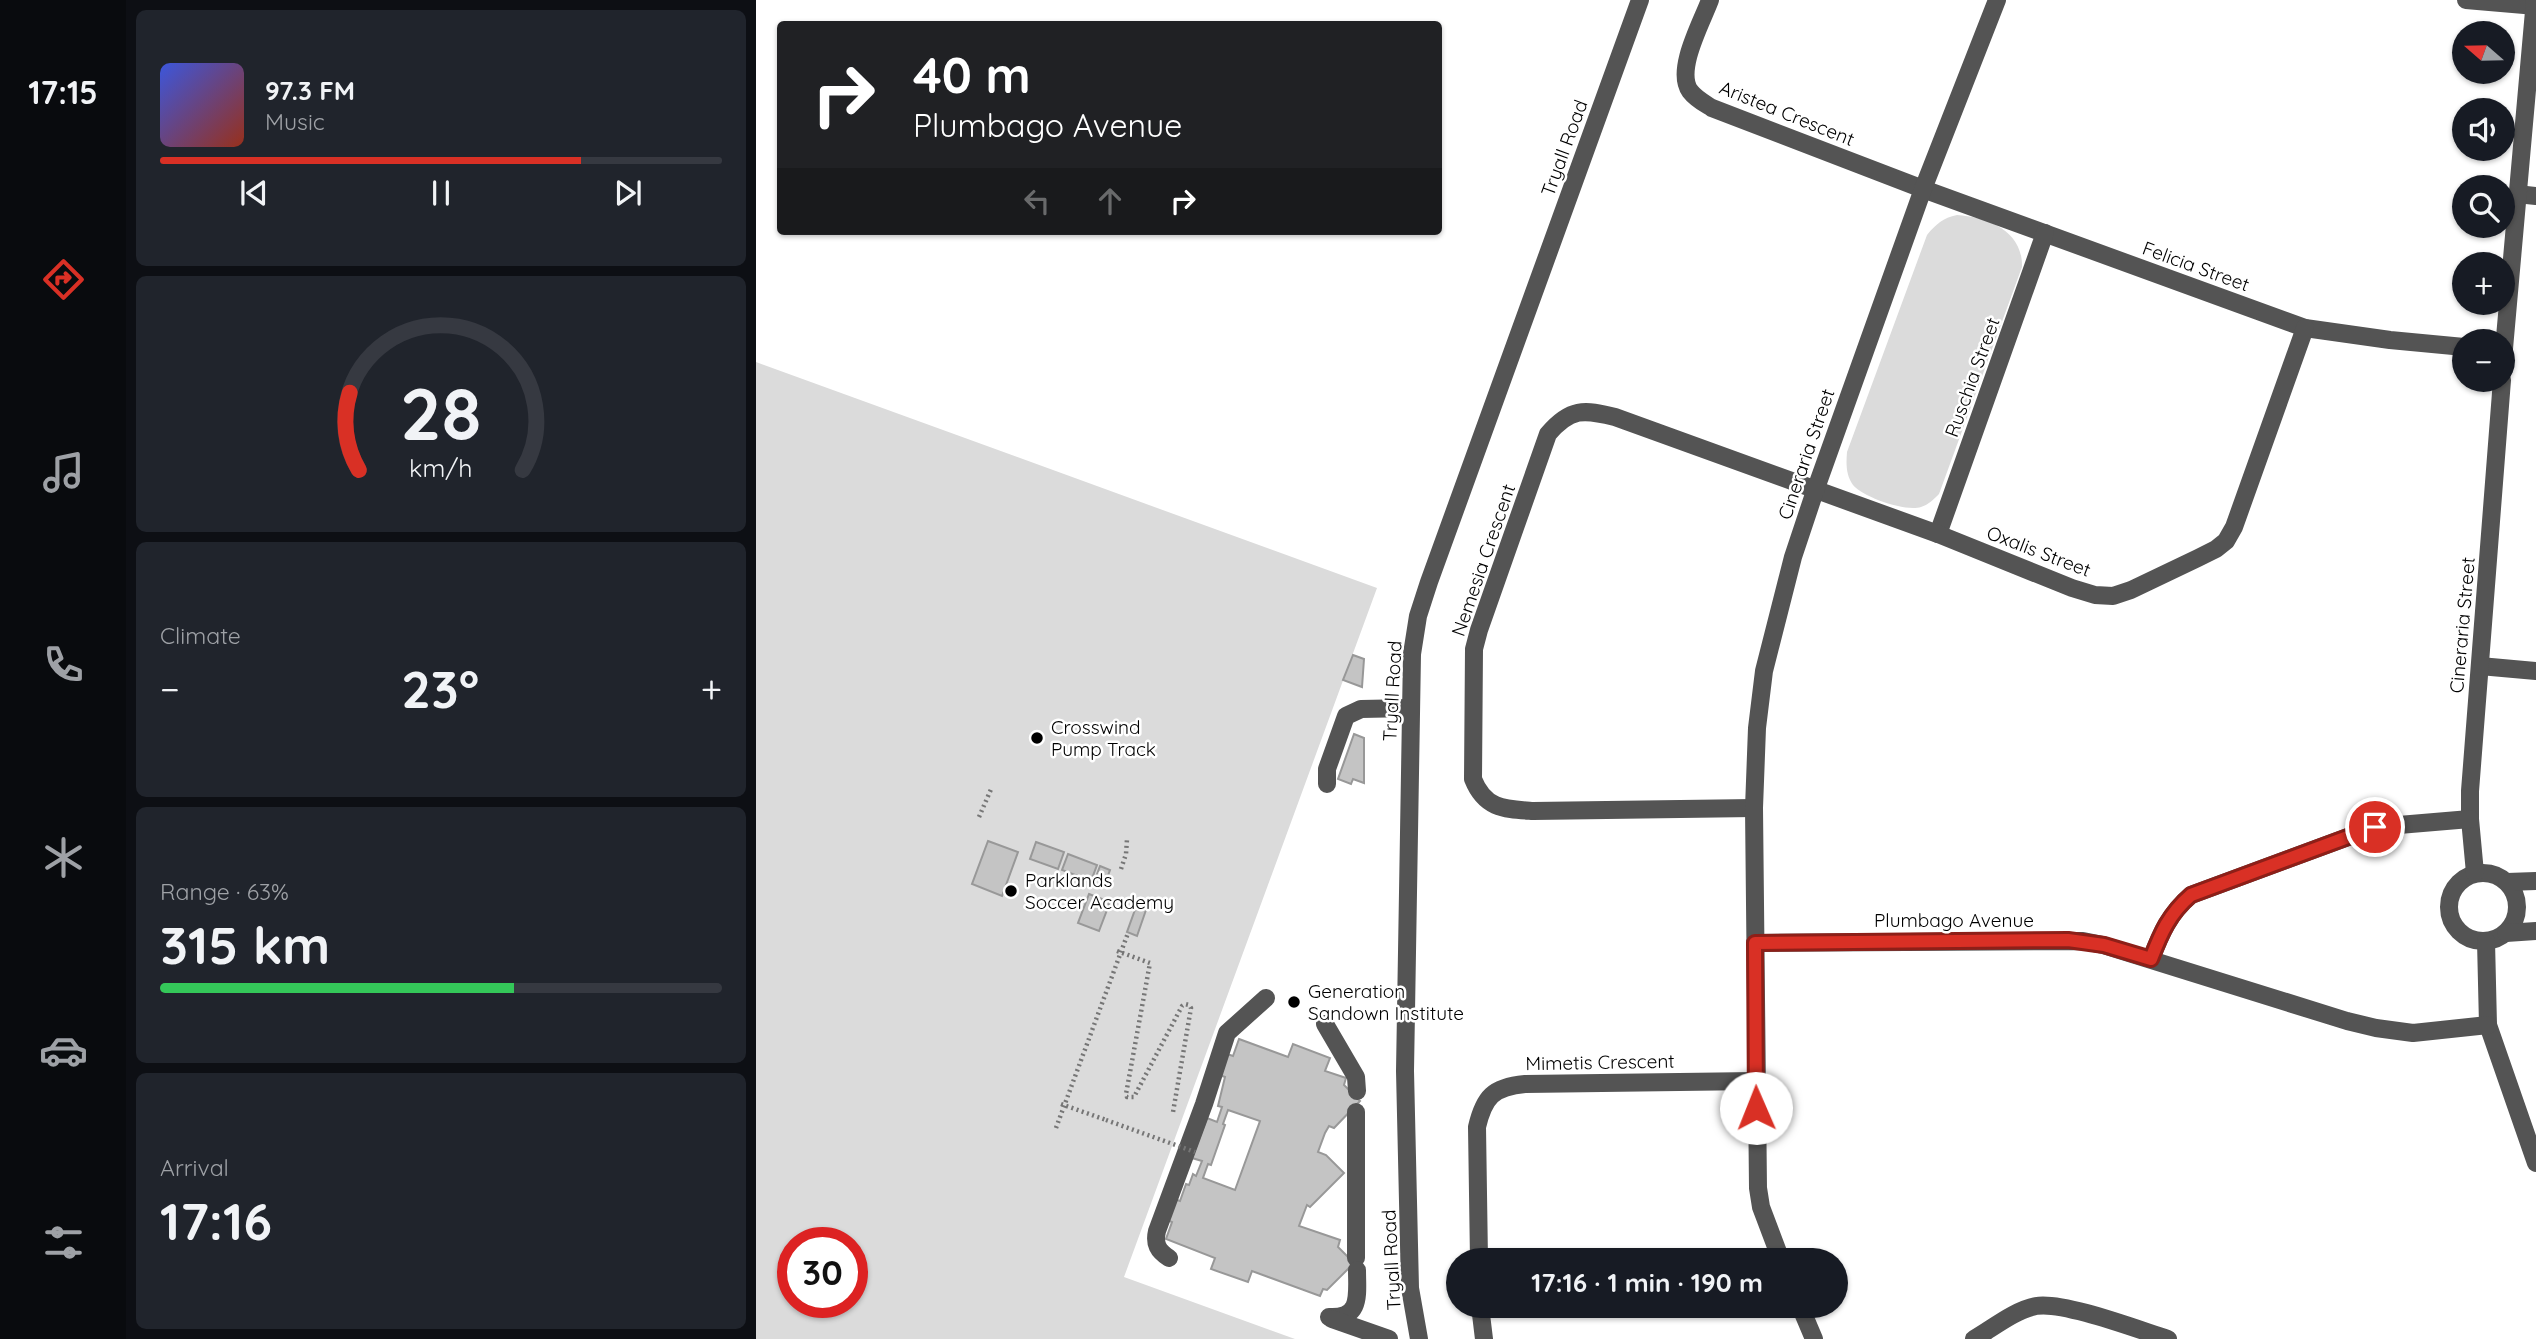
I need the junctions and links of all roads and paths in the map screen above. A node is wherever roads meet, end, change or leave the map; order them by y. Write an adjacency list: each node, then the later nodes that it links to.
1 (1640, 0): 18 (street, Tryall Road)
2 (1710, 0): 6 (street, Aristea Crescent)
3 (1997, 0): 6 (street, Cineraria Street)
4 (2466, 0): 5 (street)
5 (2535, 4): 7 (street)
6 (1923, 189): 9 (street, Felicia Street); 14 (street, Cineraria Street)
7 (2517, 194): 8 (street); 11 (street)
8 (2536, 196)
9 (2045, 233): 10 (street, Felicia Street); 15 (street, Ruschia Street)
10 (2305, 328): 12 (street, Felicia Street); 15 (street, Oxalis Street)
11 (2505, 329)
12 (2452, 347)
13 (2501, 392): 16 (street, Cineraria Street)
14 (1815, 491): 15 (street, Oxalis Street); 21 (street, Cineraria Street); 21 (street, Nemesia Crescent)
15 (1938, 534)
16 (2480, 666): 17 (street); 23 (street, Cineraria Street)
17 (2536, 671)
18 (1411, 708): 19 (street); 54 (street, Tryall Road)
19 (1327, 784)
20 (992, 787): 22 (path)
21 (1754, 808): 33 (street, Cineraria Street)
22 (979, 817)
23 (2470, 819): 26 (street, Cineraria Street); 35 (street)
24 (1127, 839): 25 (path)
25 (1121, 869)
26 (2475, 873): 28 (street); 32 (street)
27 (2536, 881): 28 (street)
28 (2507, 882): 31 (street)
29 (2536, 931): 31 (street)
30 (1128, 933): 34 (path)
31 (2506, 933): 32 (street)
32 (2486, 941): 38 (street)
33 (1755, 943): 35 (street, Plumbago Avenue); 39 (street, Cineraria Street)
34 (1119, 952): 41 (path); 43 (path)
35 (2151, 959): 38 (street, Plumbago Avenue)
36 (1266, 998): 46 (street)
37 (1325, 1024): 40 (street)
38 (2488, 1025): 47 (street)
39 (1756, 1081): 48 (street, Mimetis Crescent); 49 (street, Cineraria Street)
40 (1357, 1091)
41 (1063, 1105): 44 (path); 46 (path, bridge)
42 (1356, 1112): 53 (street)
43 (1171, 1125)
44 (1056, 1128)
45 (1169, 1138): 46 (path)
46 (1190, 1154): 50 (street)
47 (2535, 1157)
48 (1479, 1248)
49 (1776, 1248)
50 (1168, 1258)
51 (1481, 1318): 55 (street)
52 (1805, 1318): 56 (street)
53 (1390, 1339)
54 (1419, 1339)
55 (1484, 1339)
56 (1814, 1339)
57 (1974, 1339): 58 (street)
58 (2168, 1339)

